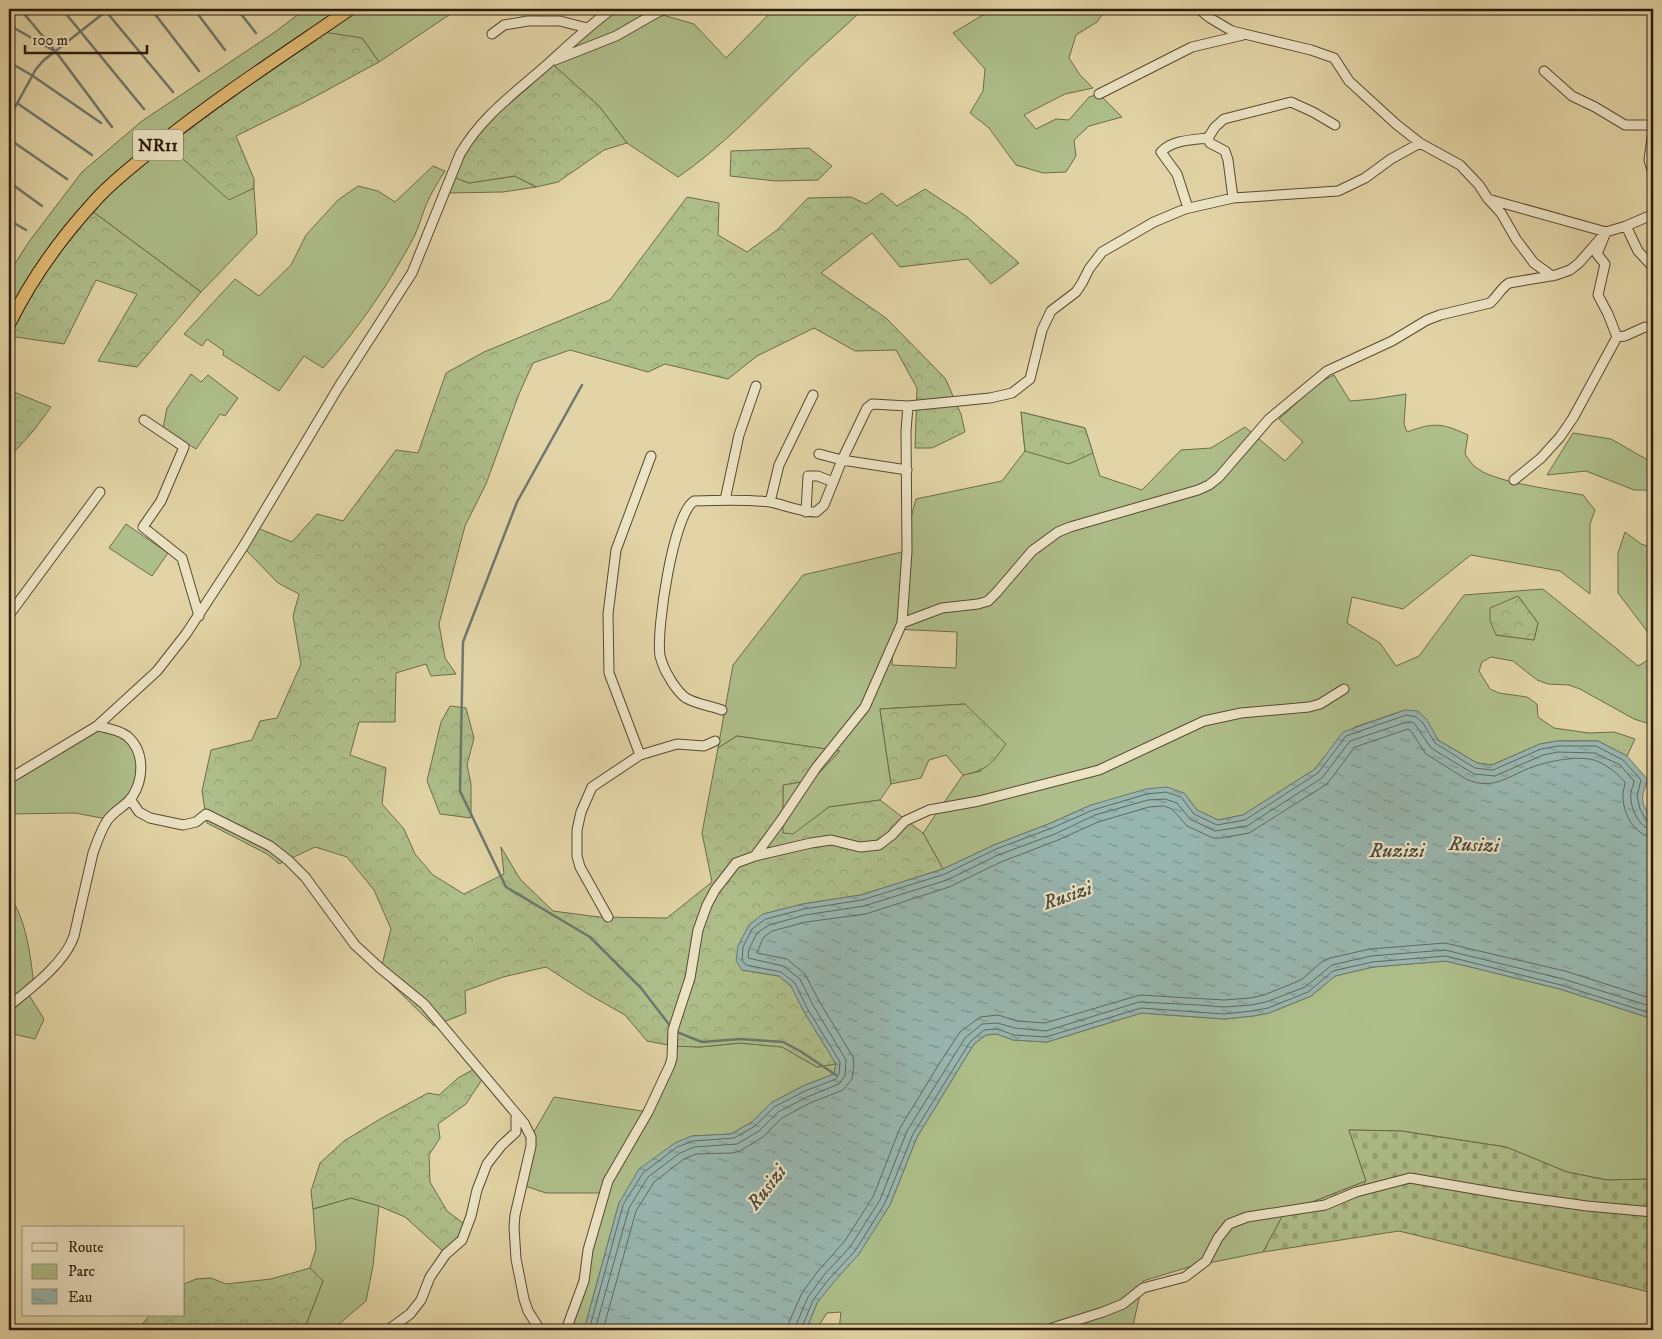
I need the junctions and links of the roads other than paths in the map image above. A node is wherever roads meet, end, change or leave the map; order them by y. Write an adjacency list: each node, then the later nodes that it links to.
1 (350, 9): 23 (highway, NR11)
2 (612, 9): 5 (street)
3 (666, 9): 8 (street)
4 (1199, 9): 7 (street)
5 (587, 28): 6 (street); 8 (street)
6 (492, 34)
7 (1246, 34): 10 (street); 13 (street)
8 (550, 62): 41 (street)
9 (1544, 71): 14 (street)
10 (1099, 94)
11 (1335, 125): 12 (street)
12 (1208, 138): 15 (street); 17 (street)
13 (1420, 143): 15 (street); 16 (street)
14 (1653, 173)
15 (1233, 198): 17 (street)
16 (1488, 199): 20 (street); 22 (street)
17 (1188, 208): 28 (street)
18 (1653, 216): 19 (street)
19 (1626, 226): 20 (street); 21 (street)
20 (1606, 232): 22 (street); 25 (street)
21 (1653, 267)
22 (1552, 276): 42 (street)
23 (9, 324)
24 (1653, 329): 25 (street)
25 (1617, 337): 34 (street)
26 (756, 386): 37 (street)
27 (813, 395): 38 (street)
28 (908, 406): 32 (street); 33 (street)
29 (144, 420): 41 (street)
30 (819, 454): 32 (street)
31 (651, 456): 47 (street)
32 (842, 460): 33 (street); 35 (street)
33 (907, 470): 42 (street)
34 (1514, 480)
35 (833, 482): 39 (street); 39 (street)
36 (100, 492): 40 (street)
37 (725, 500): 38 (street); 44 (street)
38 (770, 502): 39 (street)
39 (806, 512)
40 (9, 615)
41 (199, 616): 45 (street)
42 (902, 623): 50 (street)
43 (1344, 689): 50 (street)
44 (722, 710)
45 (97, 726): 48 (street); 49 (street)
46 (715, 741): 47 (street)
47 (640, 755): 51 (street)
48 (9, 779)
49 (130, 799): 52 (street); 53 (street)
50 (755, 856): 58 (street)
51 (608, 917)
52 (9, 1006)
53 (516, 1114): 56 (street); 57 (street)
54 (1653, 1212): 55 (street)
55 (1052, 1328)
56 (388, 1330)
57 (540, 1330)
58 (566, 1330)

